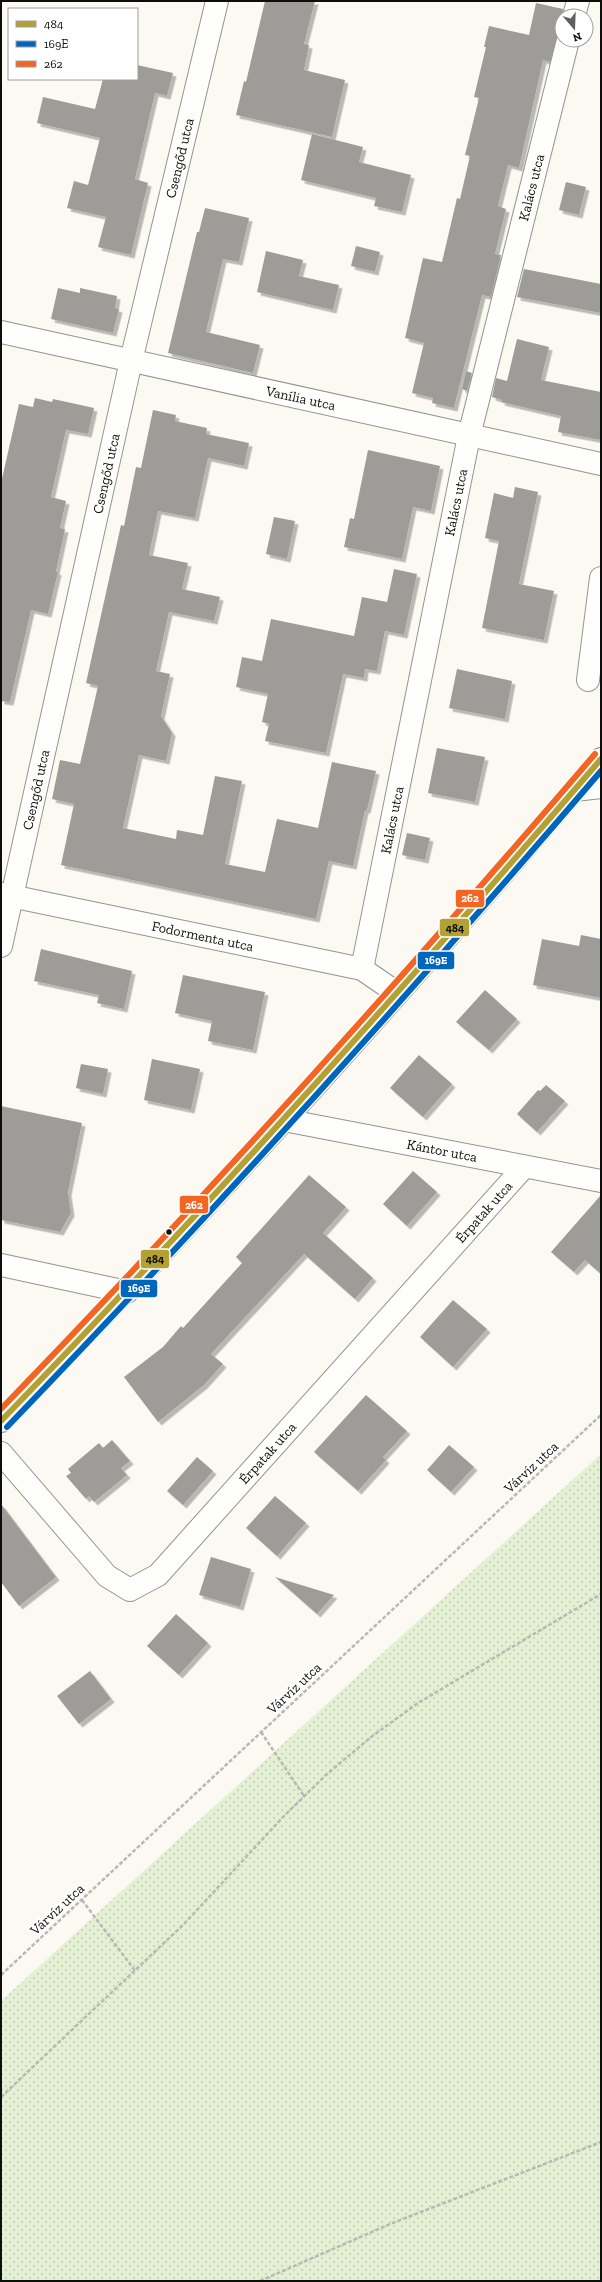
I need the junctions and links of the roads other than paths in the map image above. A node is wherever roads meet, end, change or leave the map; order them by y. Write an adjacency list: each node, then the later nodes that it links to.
1 (217, 1): 4 (street, Csengőd utca)
2 (566, 48): 5 (street, Kalács utca)
3 (1, 332): 4 (street, Vanília utca)
4 (131, 361): 5 (street, Vanília utca); 12 (street, Csengőd utca)
5 (468, 436): 6 (street, Vanília utca); 14 (street, Kalács utca)
6 (601, 464)
7 (601, 578): 8 (street)
8 (588, 680)
9 (601, 759): 11 (main road)
10 (601, 787): 11 (street)
11 (575, 790): 15 (main road)
12 (6, 895): 13 (street, Csengőd utca); 14 (street, Fodormenta utca)
13 (1, 946)
14 (362, 969): 15 (street, Fodormenta utca)
15 (397, 994): 16 (main road)
16 (284, 1120): 17 (street, Kántor utca); 20 (main road)
17 (524, 1167): 18 (street, Kántor utca); 22 (street, Érpatak utca)
18 (601, 1181)
19 (1, 1265): 20 (street)
20 (126, 1292): 21 (main road)
21 (1, 1421)
22 (1, 1453)

